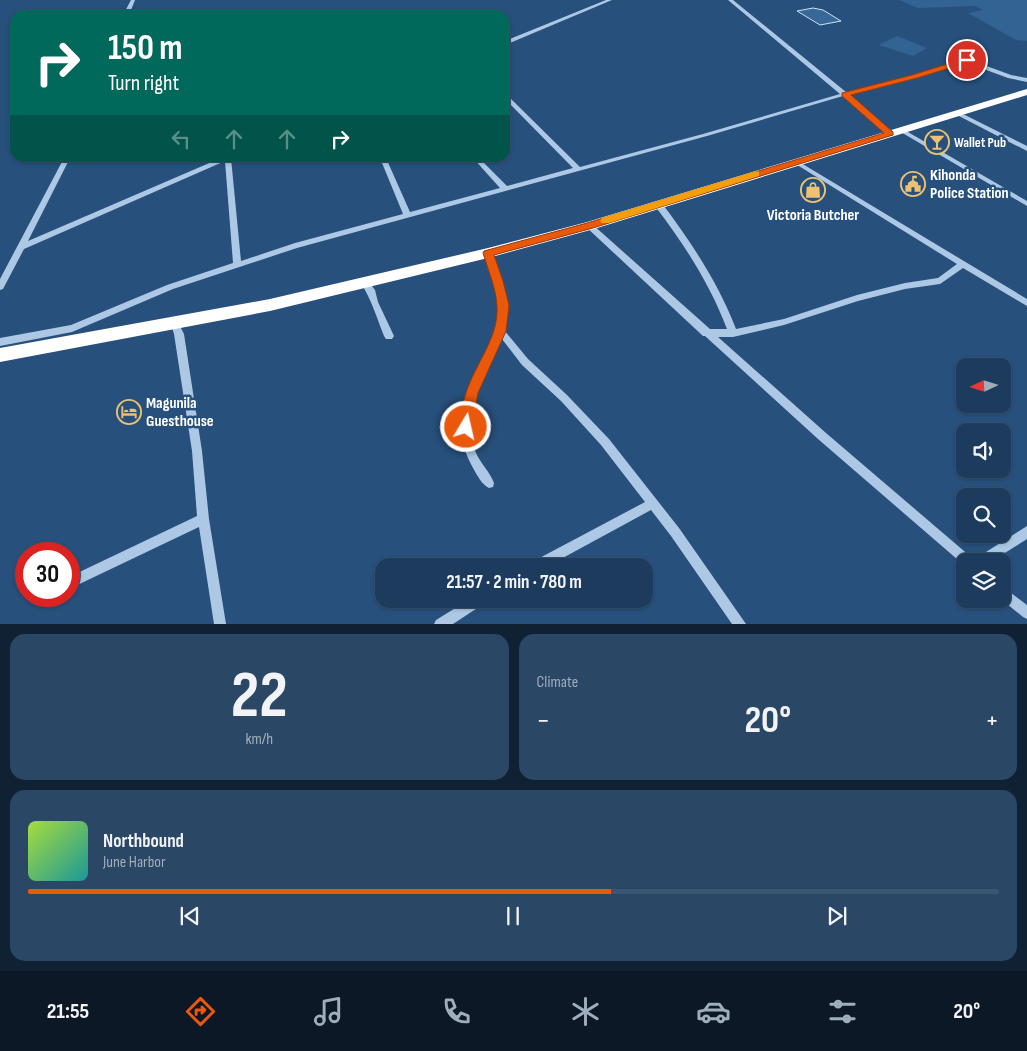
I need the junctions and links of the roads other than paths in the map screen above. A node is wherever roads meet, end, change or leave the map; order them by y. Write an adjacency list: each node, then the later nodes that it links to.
1 (610, 0): 3 (street)
2 (730, 0): 6 (street)
3 (510, 41)
4 (1027, 80): 6 (street)
5 (1027, 92): 8 (highway)
6 (845, 94): 9 (street); 17 (street)
7 (510, 101): 17 (street)
8 (957, 113): 9 (highway); 10 (street)
9 (896, 132): 16 (highway); 20 (street)
10 (1027, 149)
11 (65, 162): 23 (street)
12 (218, 162): 23 (street)
13 (227, 162): 25 (street)
14 (385, 162): 21 (street)
15 (480, 162): 18 (street)
16 (796, 162): 19 (highway); 26 (street)
17 (578, 169): 18 (street)
18 (504, 188): 21 (street)
19 (658, 204): 22 (highway); 33 (street)
20 (1027, 204)
21 (408, 216): 25 (street)
22 (589, 226): 24 (highway); 32 (street)
23 (21, 247): 28 (street)
24 (488, 253): 27 (highway); 31 (street)
25 (238, 264): 35 (street)
26 (963, 264): 29 (street); 33 (street)
27 (366, 284): 30 (highway); 34 (street)
28 (0, 287)
29 (1026, 301)
30 (175, 324): 36 (highway); 39 (street)
31 (500, 331): 37 (street); 38 (street)
32 (706, 333): 33 (street); 41 (street)
33 (733, 333)
34 (389, 336)
35 (0, 342)
36 (0, 355)
37 (489, 483)
38 (652, 504): 43 (street); 50 (street)
39 (203, 519): 44 (street); 48 (street)
40 (1027, 532): 42 (street)
41 (958, 553)
42 (994, 553)
43 (551, 558)
44 (80, 577)
45 (1011, 600): 47 (street)
46 (466, 608): 49 (street)
47 (1027, 613)
48 (220, 624)
49 (440, 624)
50 (740, 624)

